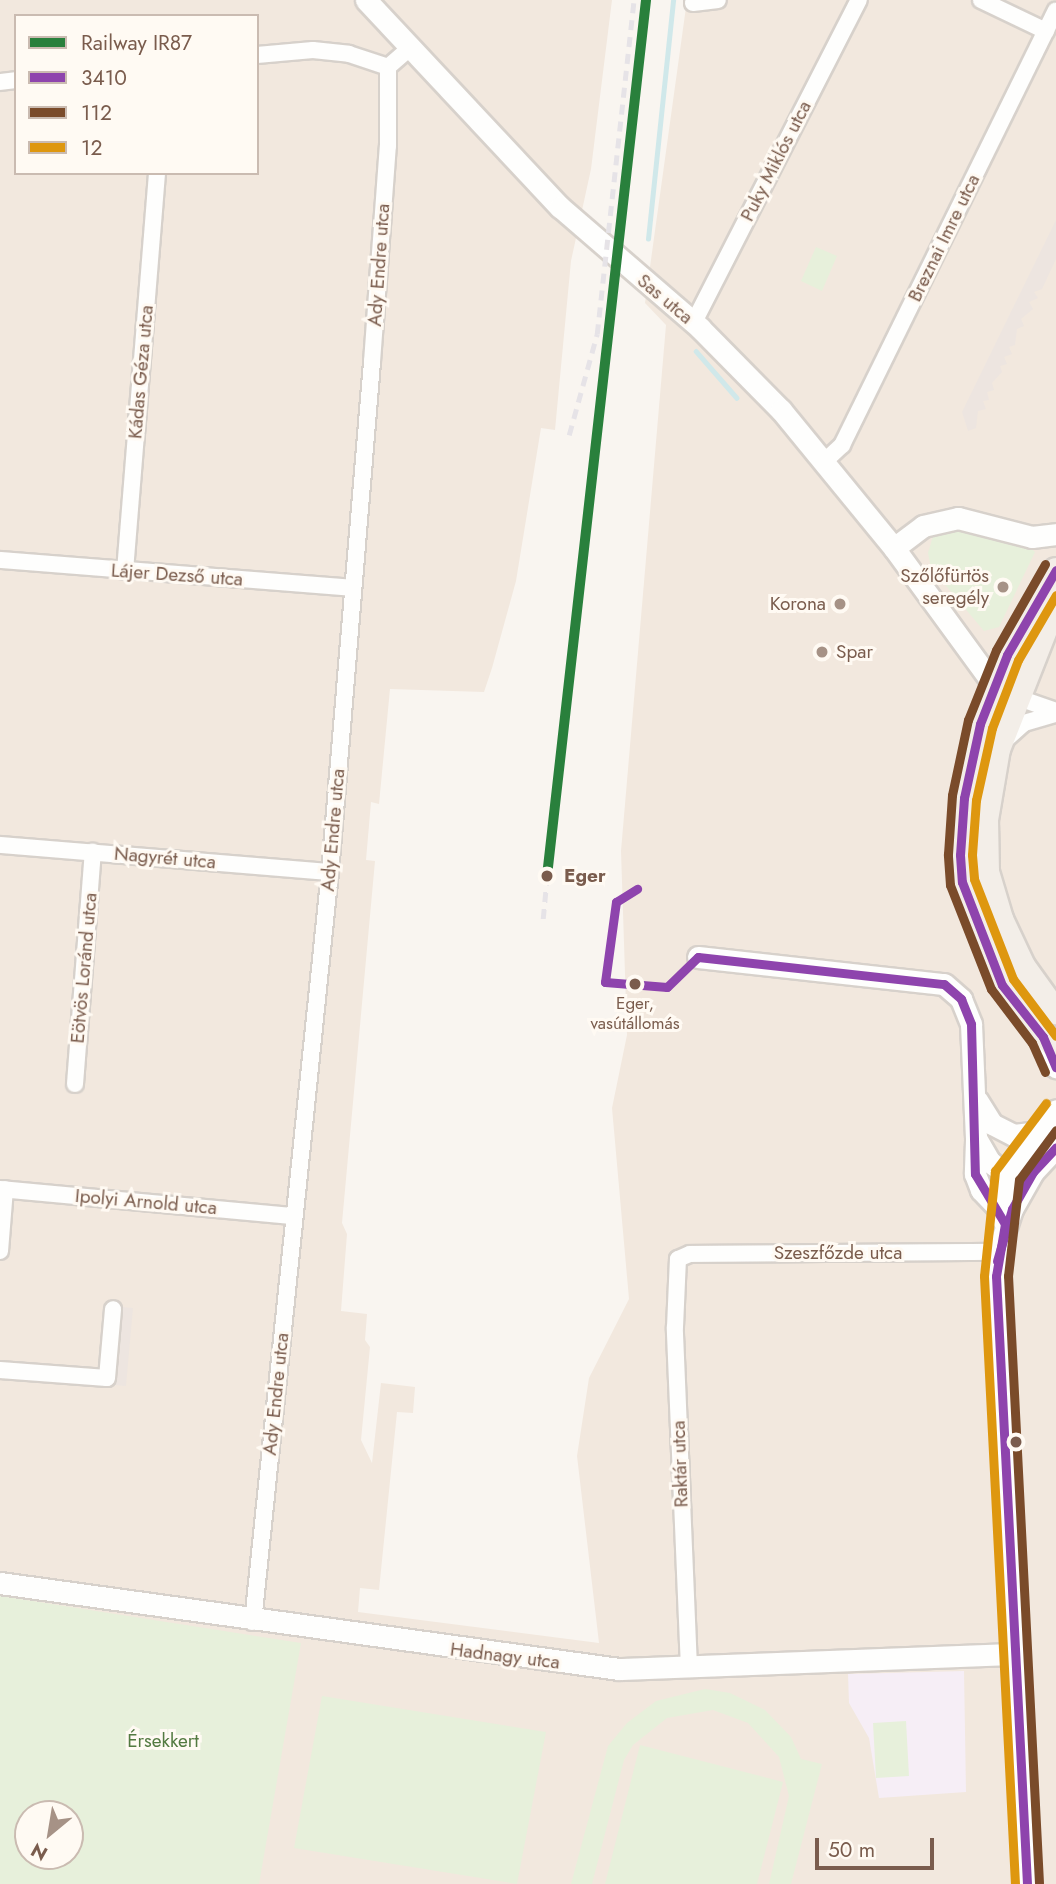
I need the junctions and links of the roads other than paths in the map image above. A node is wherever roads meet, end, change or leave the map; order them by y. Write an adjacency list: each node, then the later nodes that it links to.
1 (366, 0): 8 (street, Sas utca)
2 (718, 0): 5 (street)
3 (859, 0): 12 (street, Puky Miklós utca)
4 (981, 0): 7 (street)
5 (692, 3)
6 (1056, 11): 7 (street, Breznai Imre utca)
7 (1046, 31): 13 (street, Breznai Imre utca)
8 (411, 47): 10 (street); 12 (street, Sas utca)
9 (259, 55): 10 (street)
10 (388, 67): 20 (street, Ady Endre utca)
11 (157, 175): 18 (street, Kádas Géza utca)
12 (694, 322): 13 (street, Sas utca)
13 (826, 460): 16 (street, Sas utca)
14 (1056, 534): 15 (street)
15 (1032, 537): 16 (street); 19 (street)
16 (894, 548): 22 (street, Sas utca)
17 (0, 560): 18 (street, Lájer Dezső utca)
18 (125, 571): 20 (street, Lájer Dezső utca)
19 (1055, 572): 22 (main road)
20 (353, 588): 28 (street, Ady Endre utca)
21 (1056, 602): 23 (main road)
22 (994, 685): 23 (street, Sas utca); 31 (main road)
23 (1016, 697): 24 (street); 25 (main road)
24 (1056, 713): 25 (street)
25 (998, 749): 30 (main road)
26 (0, 845): 27 (street, Nagyrét utca)
27 (93, 852): 28 (street, Nagyrét utca); 33 (street, Eötvös Loránd utca)
28 (330, 872): 43 (street, Ady Endre utca)
29 (698, 957): 34 (street)
30 (1056, 1012)
31 (1050, 1043): 32 (street)
32 (1056, 1067)
33 (75, 1084)
34 (975, 1096): 36 (street); 37 (street)
35 (1056, 1110): 36 (street)
36 (1038, 1132): 40 (street)
37 (976, 1138): 40 (street); 42 (street)
38 (1056, 1147): 39 (street)
39 (1033, 1172): 40 (street); 42 (street)
40 (1007, 1175): 42 (street)
41 (2, 1189): 43 (street, Ipolyi Arnold utca); 44 (street)
42 (1005, 1214): 45 (street)
43 (292, 1216): 50 (street, Ady Endre utca)
44 (0, 1251)
45 (998, 1252): 46 (street, Szeszfőzde utca); 51 (street)
46 (678, 1259): 52 (street, Raktár utca)
47 (113, 1309): 48 (street)
48 (0, 1370)
49 (0, 1583): 50 (street, Hadnagy utca)
50 (253, 1622): 52 (street, Hadnagy utca)
51 (1014, 1654): 52 (street, Hadnagy utca); 53 (street)
52 (690, 1668)
53 (1027, 1884)

